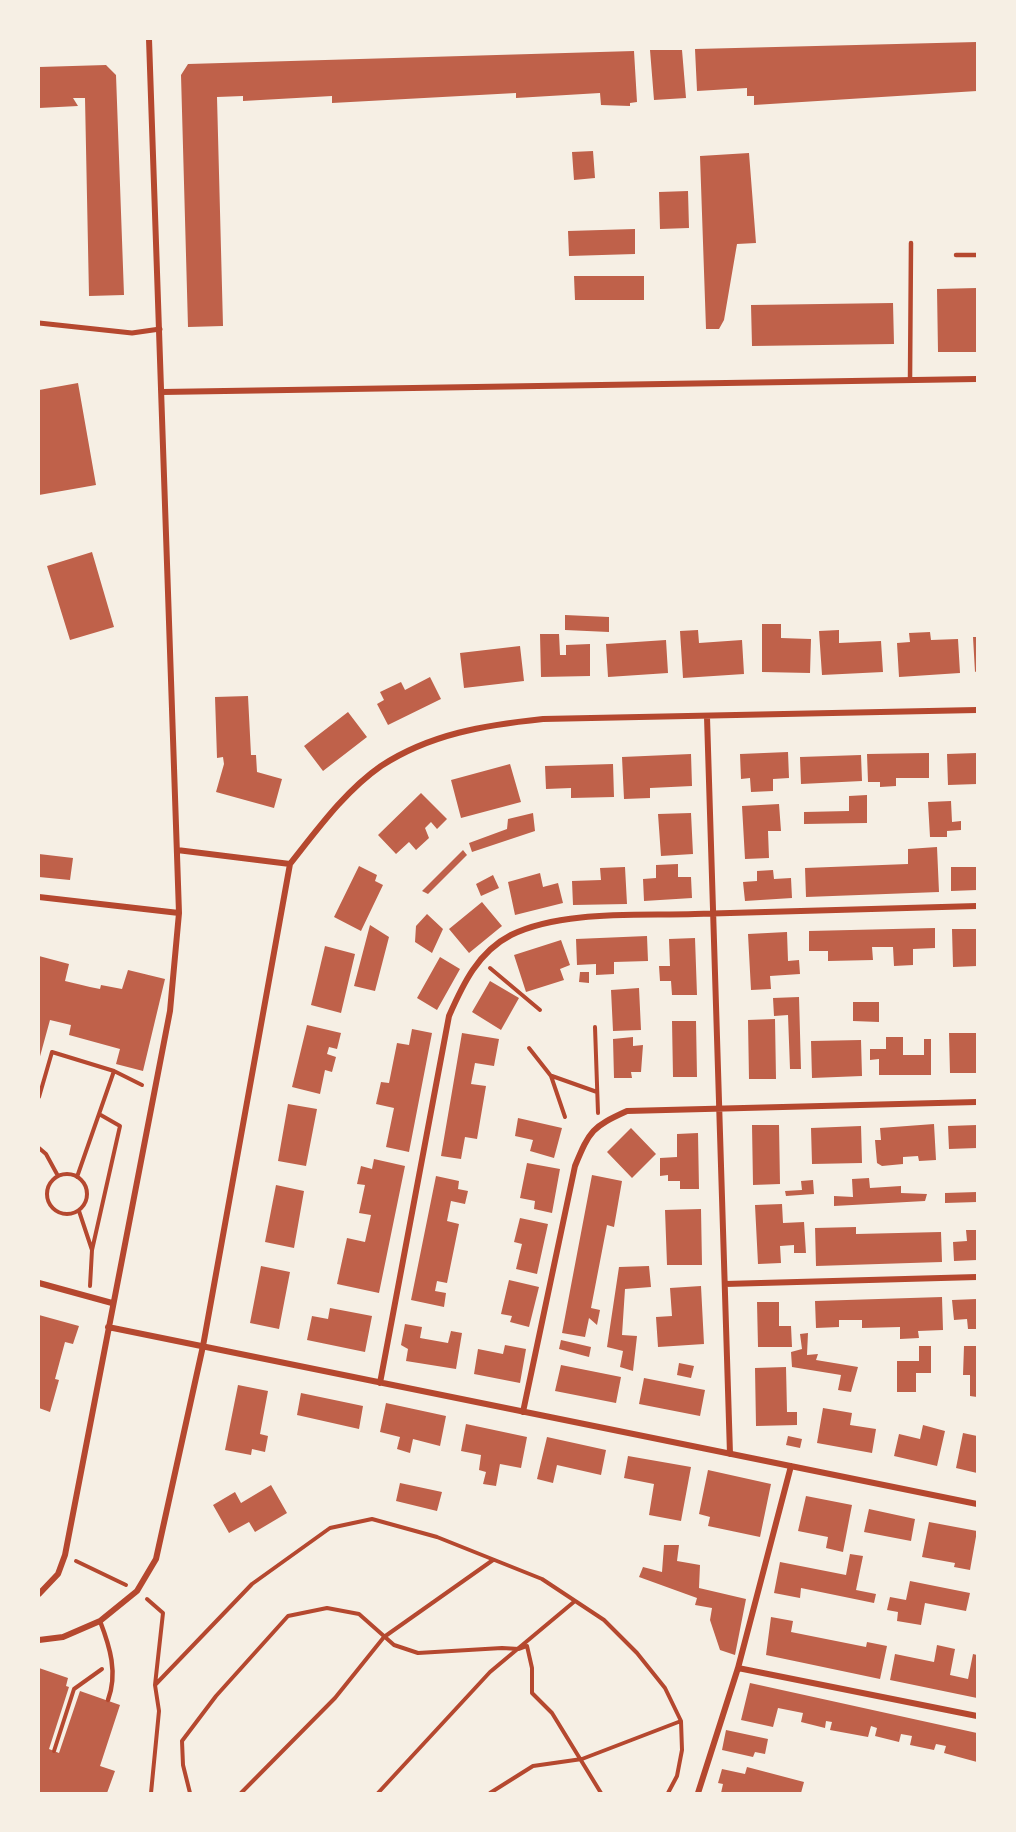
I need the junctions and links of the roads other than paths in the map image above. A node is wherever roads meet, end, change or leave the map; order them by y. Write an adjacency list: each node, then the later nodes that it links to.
1 (149, 39): 6 (street)
2 (911, 243): 8 (lane)
3 (956, 255): 4 (lane)
4 (977, 255)
5 (39, 323): 6 (street)
6 (160, 329): 9 (street)
7 (977, 379): 8 (street)
8 (910, 380): 9 (street)
9 (162, 392): 12 (street)
10 (977, 710): 11 (street)
11 (707, 717): 13 (street); 17 (street)
12 (177, 850): 13 (street); 16 (street)
13 (290, 864): 25 (street)
14 (39, 897): 16 (street)
15 (977, 906): 17 (street)
16 (179, 913): 23 (street)
17 (713, 914): 19 (street); 26 (street)
18 (977, 1102): 19 (street)
19 (719, 1109): 22 (street); 27 (street)
20 (977, 1277): 22 (street)
21 (39, 1283): 23 (street)
22 (725, 1284): 28 (street)
23 (112, 1303): 24 (street)
24 (108, 1327): 25 (street); 31 (street)
25 (203, 1346): 26 (street); 32 (street)
26 (380, 1383): 27 (street)
27 (523, 1412): 28 (street)
28 (730, 1454): 29 (street)
29 (791, 1466): 30 (street); 34 (street)
30 (977, 1504)
31 (39, 1594)
32 (100, 1621): 33 (street); 35 (lane)
33 (39, 1640)
34 (738, 1668): 36 (street); 37 (street)
35 (108, 1701)
36 (977, 1716)
37 (698, 1793)

